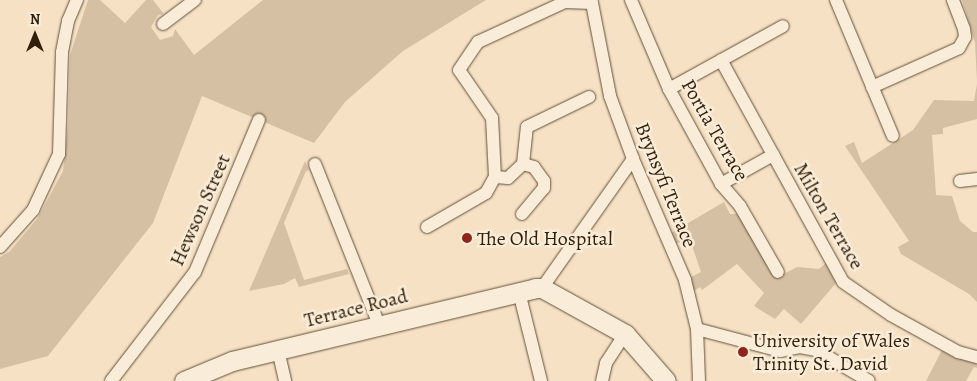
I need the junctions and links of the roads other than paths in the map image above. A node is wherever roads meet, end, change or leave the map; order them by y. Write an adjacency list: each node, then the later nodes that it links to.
1 (77, 0): 25 (street)
2 (195, 0): 7 (street)
3 (631, 0): 11 (street, Portia Terrace)
4 (953, 0): 10 (street)
5 (840, 1): 10 (street)
6 (593, 2): 16 (street, Brynsyfi Terrace); 19 (street)
7 (163, 24)
8 (782, 26): 9 (street)
9 (721, 60): 11 (street); 15 (street, Milton Terrace)
10 (872, 87): 14 (street)
11 (669, 89): 22 (street, Portia Terrace)
12 (589, 97): 18 (street)
13 (259, 120): 34 (street, Hewson Street)
14 (893, 136)
15 (773, 155): 22 (street); 33 (street, Milton Terrace)
16 (633, 159): 27 (street); 30 (street, Brynsyfi Terrace)
17 (314, 164): 29 (street)
18 (523, 164): 19 (street); 23 (street)
19 (495, 177): 24 (street)
20 (977, 179): 21 (street)
21 (960, 181)
22 (721, 184): 26 (street, Portia Terrace)
23 (522, 214)
24 (427, 227)
25 (0, 247)
26 (778, 272)
27 (542, 288): 28 (street, Terrace Road); 31 (street)
28 (519, 292): 29 (street, Terrace Road); 37 (street)
29 (379, 326): 32 (street, Terrace Road)
30 (696, 329): 40 (street, Brynsyfi Terrace); 41 (street)
31 (625, 334): 38 (street); 39 (street)
32 (278, 350): 35 (street, Terrace Road); 36 (street)
33 (977, 357)
34 (111, 381)
35 (184, 381)
36 (285, 381)
37 (541, 381)
38 (602, 381)
39 (666, 381)
40 (699, 381)
41 (868, 381)

